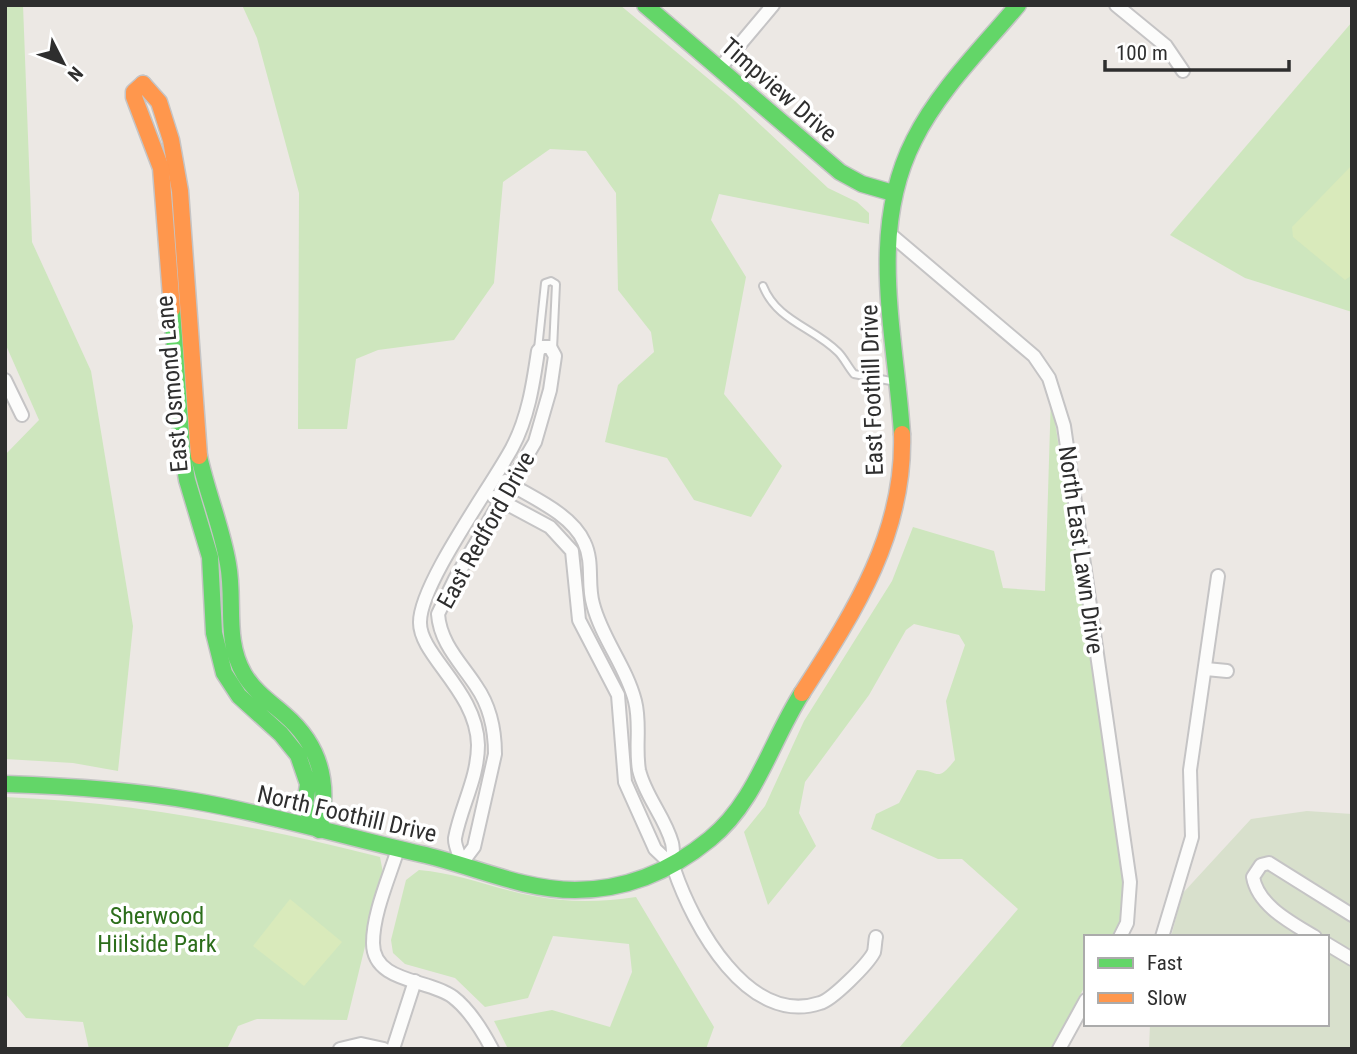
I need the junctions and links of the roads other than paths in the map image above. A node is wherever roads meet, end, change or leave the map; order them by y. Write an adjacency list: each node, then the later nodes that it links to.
1 (645, 5): 5 (street, Timpview Drive)
2 (773, 5): 5 (street)
3 (1018, 5): 7 (street, East Foothill Drive)
4 (1116, 5): 6 (street)
5 (720, 68): 7 (street, Timpview Drive)
6 (1183, 71)
7 (893, 193): 8 (street, East Foothill Drive)
8 (889, 233): 13 (street, East Foothill Drive); 31 (street, North East Lawn Drive)
9 (763, 286): 13 (lane)
10 (553, 350): 11 (street); 11 (lane); 16 (street, East Redford Drive)
11 (538, 351): 15 (street, East Redford Drive)
12 (5, 380): 14 (street)
13 (897, 382): 29 (street, East Foothill Drive)
14 (22, 415)
15 (496, 476): 16 (street); 17 (street, East Redford Drive)
16 (511, 485): 18 (street, East Redford Drive); 29 (street)
17 (486, 492): 18 (street); 28 (street, East Redford Drive)
18 (501, 501): 28 (street, East Redford Drive); 29 (street)
19 (212, 535): 19 (street, East Osmond Lane); 23 (street, East Osmond Lane); 24 (street, East Osmond Lane)
20 (1218, 576): 21 (street)
21 (1206, 669): 22 (street); 32 (street)
22 (1227, 671)
23 (323, 774): 24 (street); 26 (street, East Osmond Lane)
24 (306, 777): 26 (street, East Osmond Lane)
25 (5, 785): 26 (street, North Foothill Drive)
26 (318, 830): 27 (street, North Foothill Drive)
27 (398, 849): 28 (street, North Foothill Drive); 37 (street)
28 (462, 863): 29 (street, North Foothill Drive)
29 (674, 867): 34 (street)
30 (1352, 915): 33 (street)
31 (1121, 935)
32 (1163, 935)
33 (1312, 935)
34 (876, 937)
35 (1329, 945): 36 (street)
36 (1352, 959)
37 (415, 981): 41 (street); 42 (street)
38 (1084, 1004): 43 (street)
39 (340, 1049): 40 (street)
40 (384, 1049)
41 (393, 1049)
42 (492, 1049)
43 (1059, 1049)

